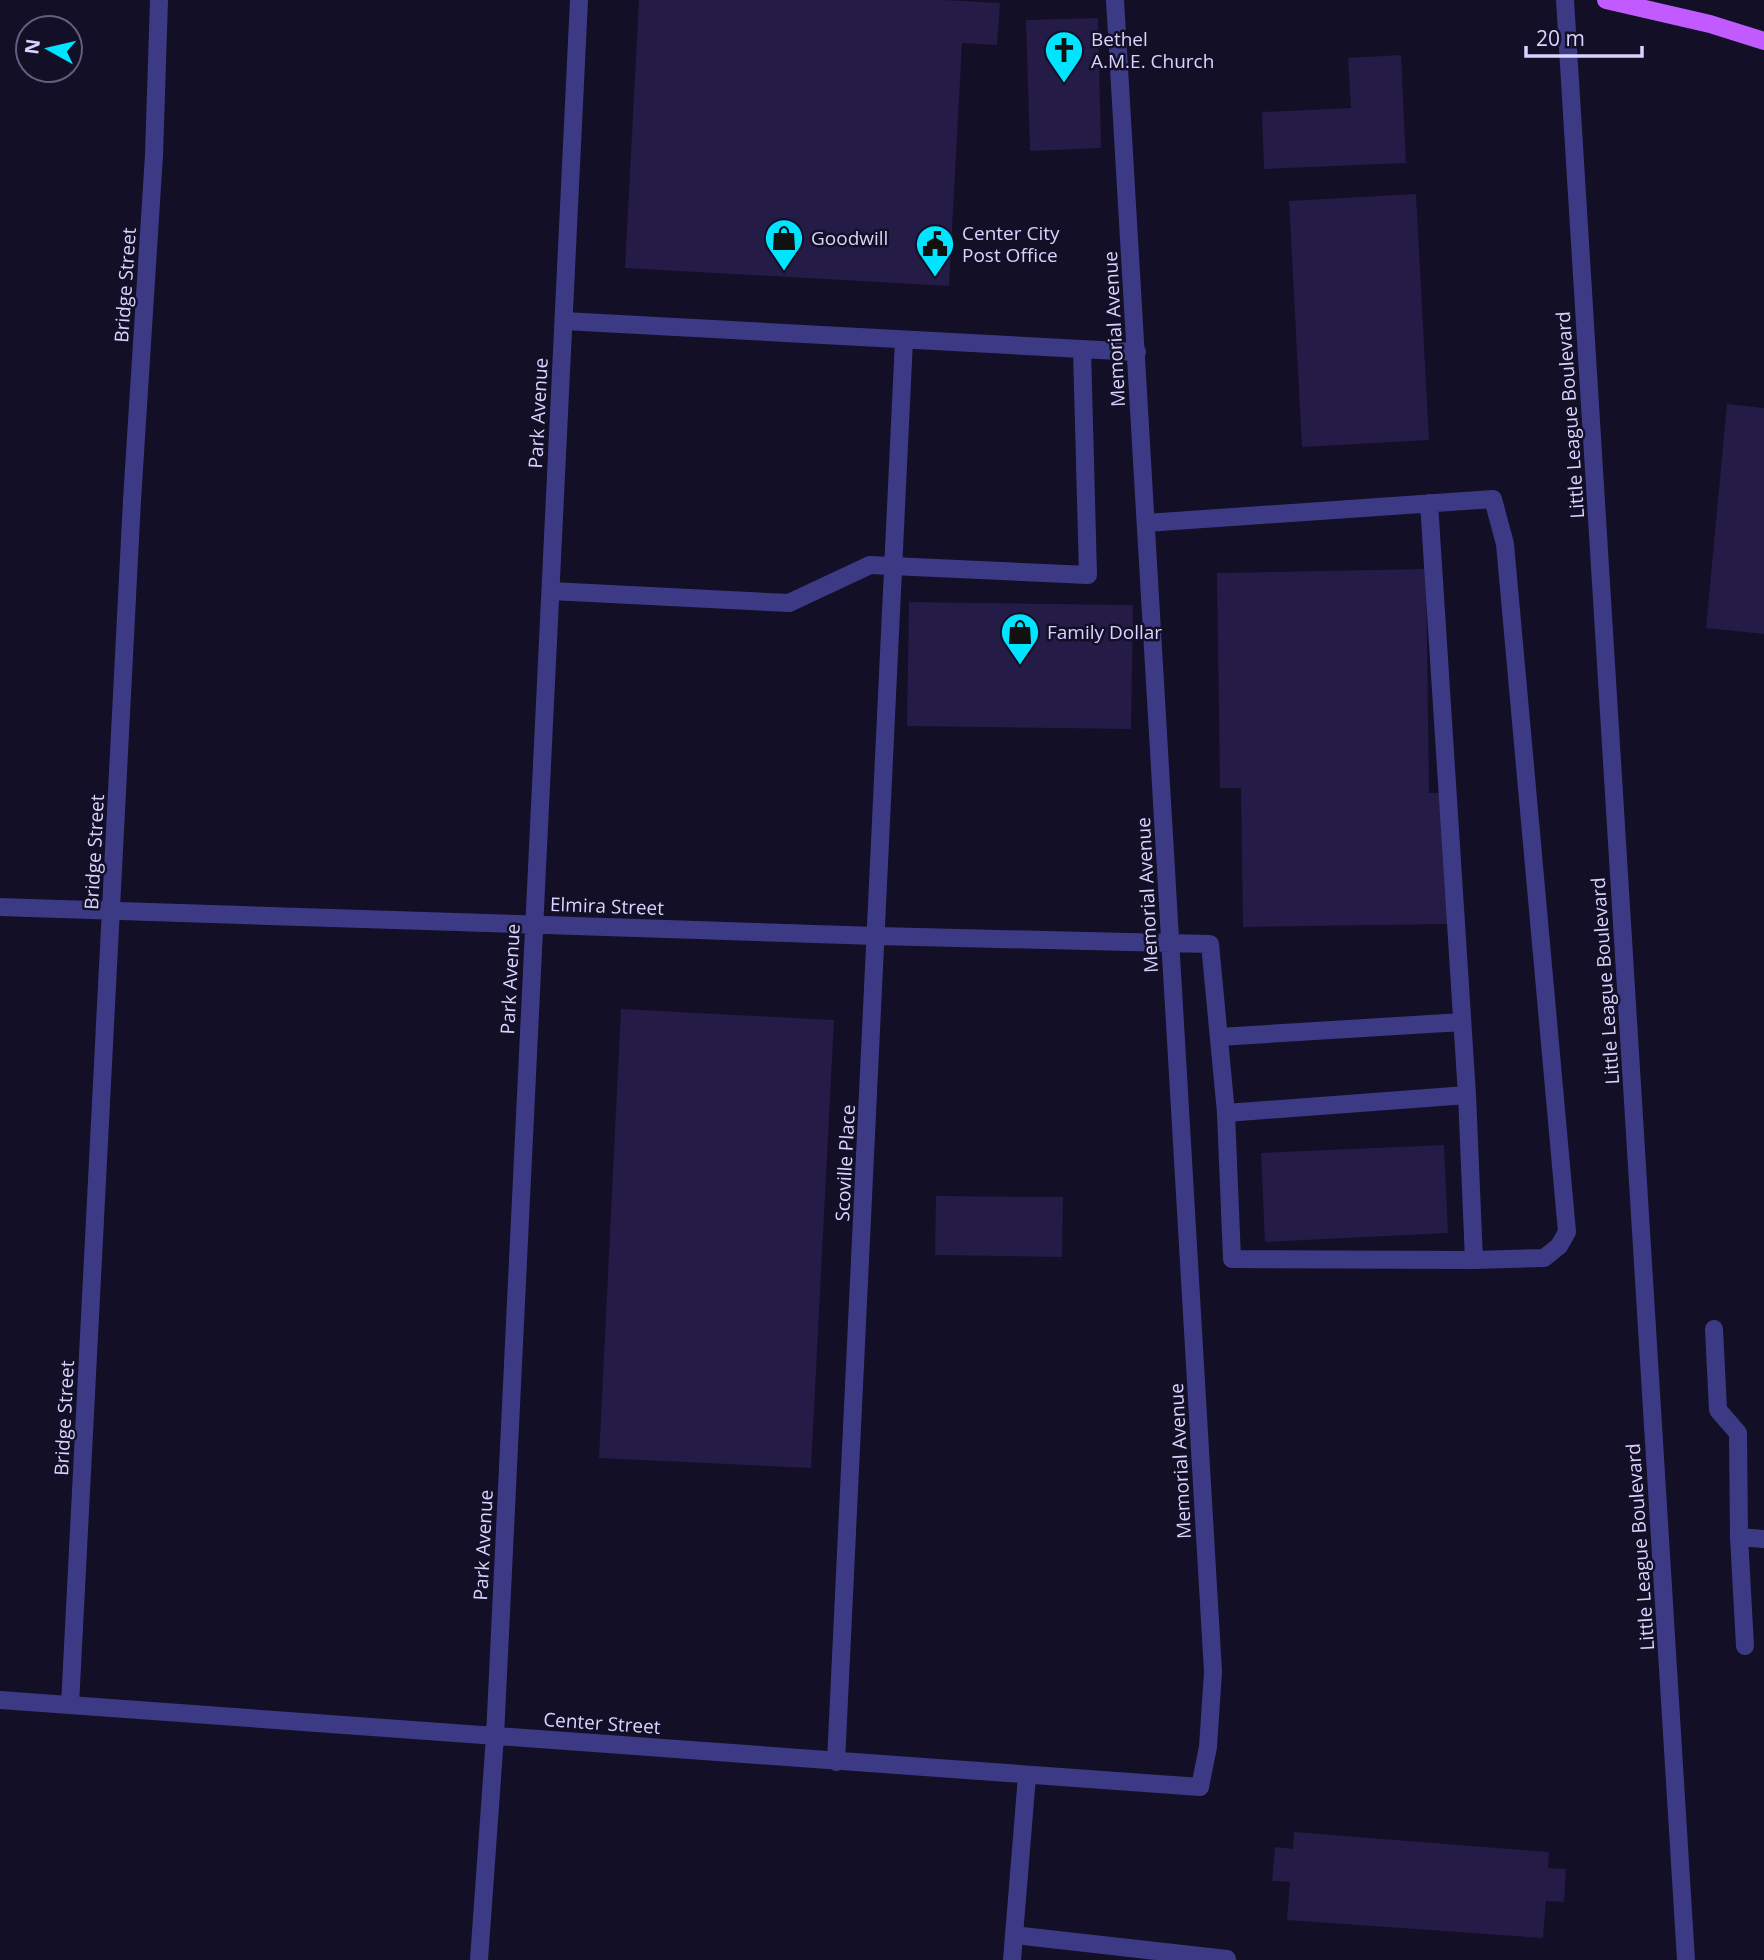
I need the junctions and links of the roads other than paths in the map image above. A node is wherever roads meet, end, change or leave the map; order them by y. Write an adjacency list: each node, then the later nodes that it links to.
1 (159, 0): 16 (street, Bridge Street)
2 (579, 0): 7 (street, Park Avenue)
3 (1115, 0): 10 (street, Memorial Avenue)
4 (1566, 0): 39 (street, Little League Boulevard)
5 (1606, 0): 6 (main road)
6 (1764, 41)
7 (564, 321): 8 (street); 14 (street, Park Avenue)
8 (904, 340): 9 (street); 13 (street, Scoville Place)
9 (1082, 349): 10 (street); 13 (street)
10 (1136, 352): 12 (street, Memorial Avenue)
11 (1429, 503): 12 (street); 20 (street); 24 (street)
12 (1146, 523): 19 (street, Memorial Avenue)
13 (894, 566): 14 (street); 18 (street, Scoville Place)
14 (551, 591): 17 (street, Park Avenue)
15 (0, 907): 16 (street, Elmira Street)
16 (112, 910): 17 (street, Elmira Street); 30 (street, Bridge Street)
17 (534, 925): 18 (street, Elmira Street); 31 (street, Park Avenue)
18 (877, 936): 19 (street, Elmira Street); 32 (street, Scoville Place)
19 (1171, 943): 21 (street, Elmira Street); 34 (street, Memorial Avenue)
20 (1462, 1021): 21 (street); 22 (street)
21 (1219, 1037): 23 (street)
22 (1467, 1095): 23 (street); 24 (street)
23 (1226, 1113): 24 (street)
24 (1474, 1260)
25 (1714, 1329): 26 (street)
26 (1739, 1537): 27 (street); 28 (street)
27 (1764, 1539)
28 (1745, 1646)
29 (0, 1700): 30 (street, Center Street)
30 (70, 1705): 31 (street, Center Street)
31 (495, 1736): 32 (street, Center Street); 37 (street, Park Avenue)
32 (836, 1762): 33 (street, Center Street)
33 (1027, 1776): 34 (street, Center Street); 35 (street)
34 (1200, 1787)
35 (1014, 1935): 36 (street); 38 (street)
36 (1227, 1959)
37 (479, 1960)
38 (1012, 1960)
39 (1686, 1960)

